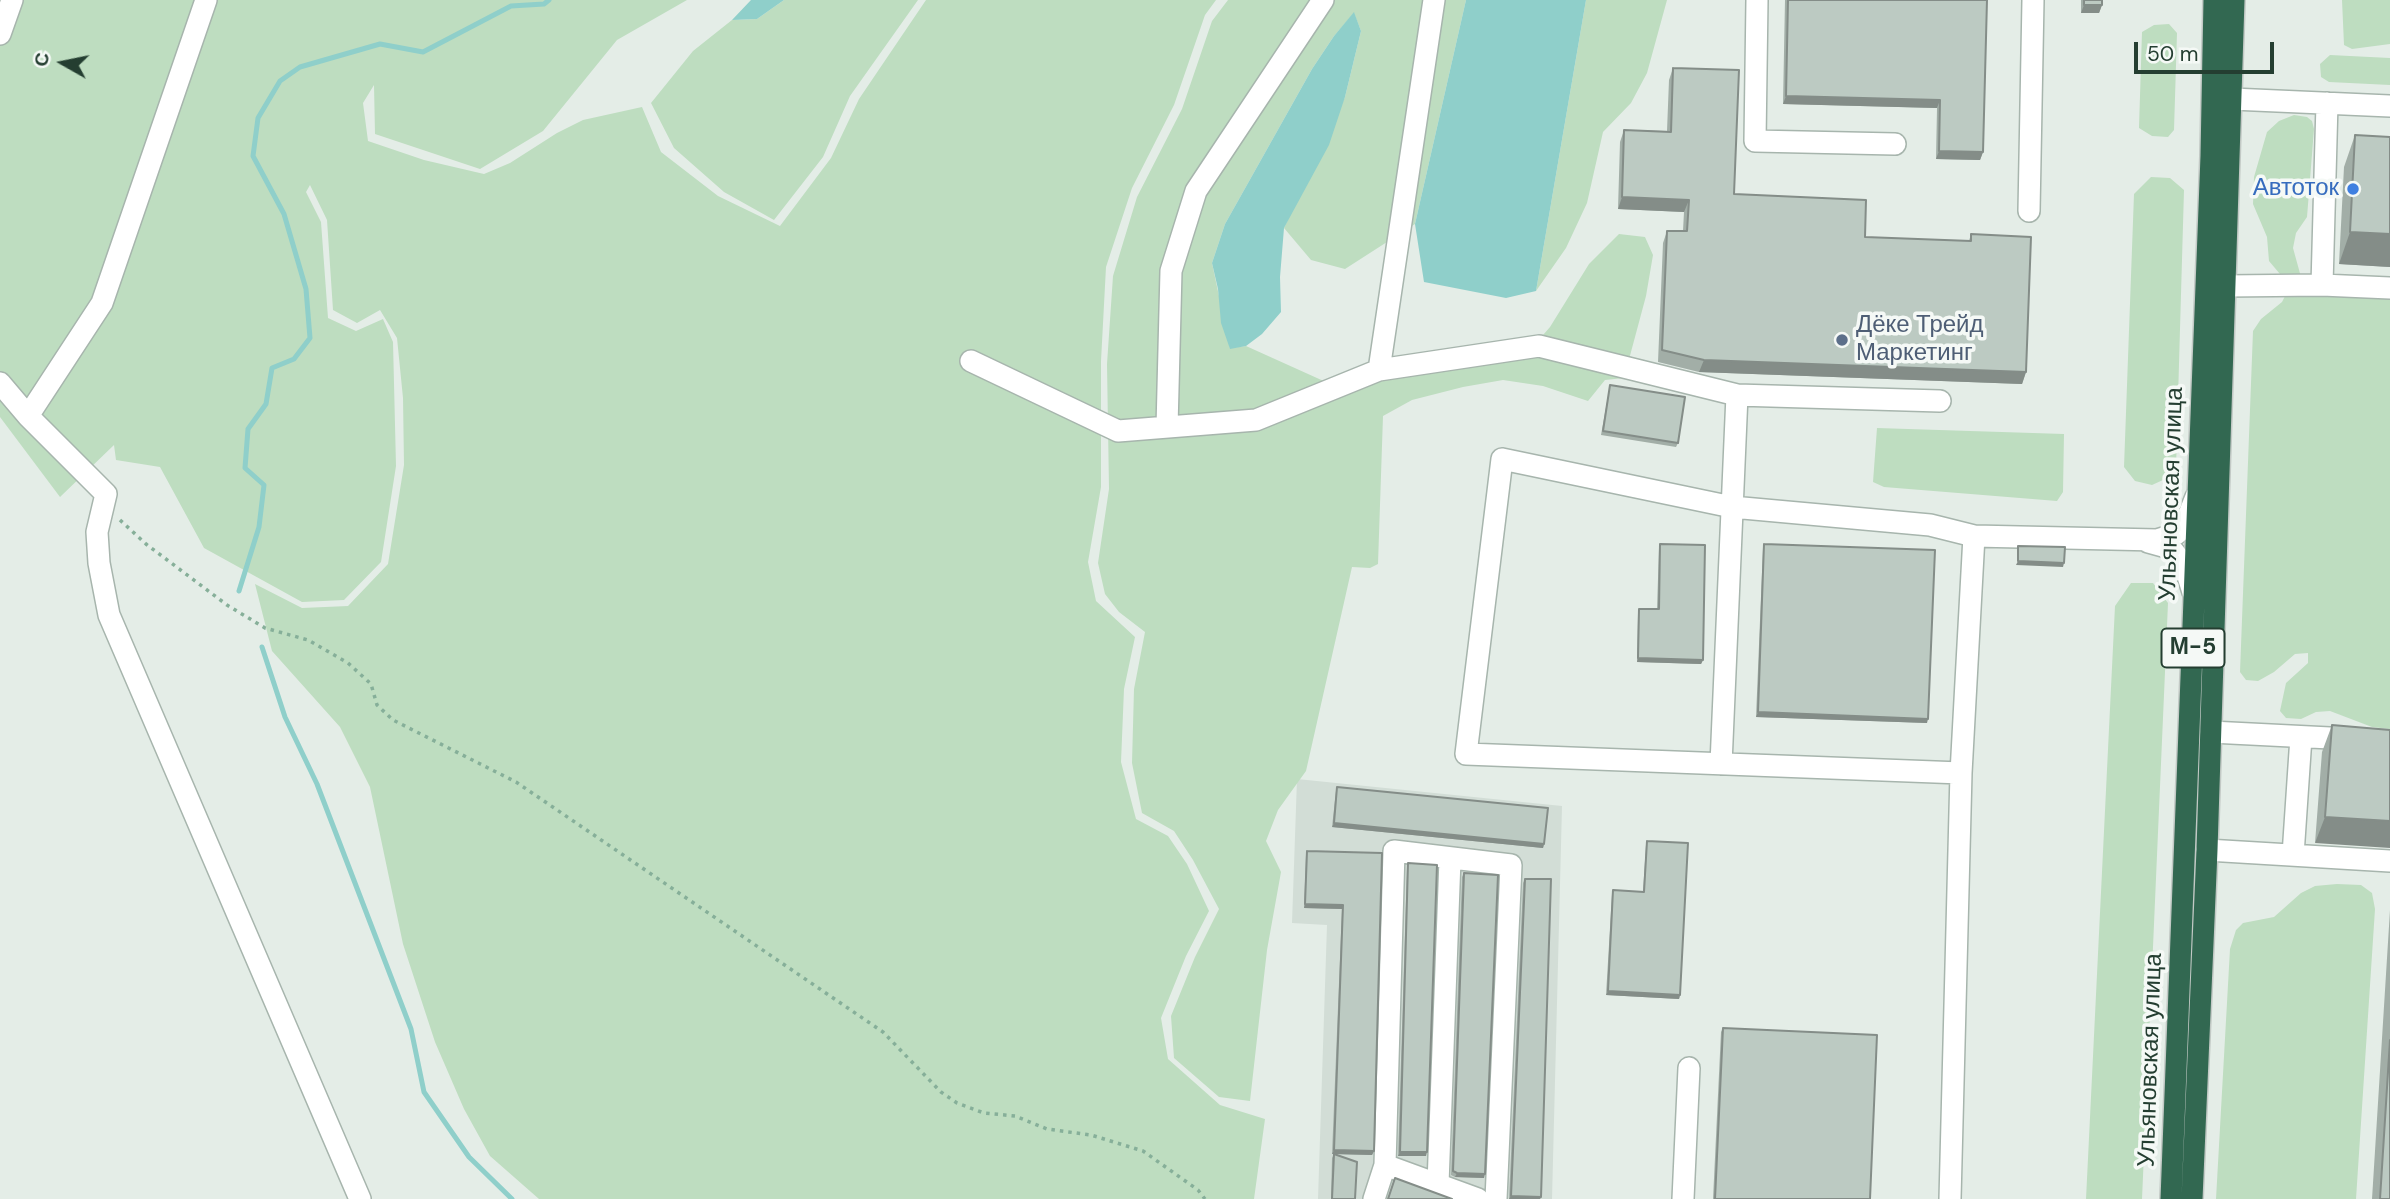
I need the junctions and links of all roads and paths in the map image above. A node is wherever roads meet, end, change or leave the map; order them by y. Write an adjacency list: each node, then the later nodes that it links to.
1 (12, 0): 9 (street)
2 (206, 0): 23 (street)
3 (1323, 0): 24 (street)
4 (1434, 0): 19 (street)
5 (1757, 0): 13 (street)
6 (2033, 0): 14 (street)
7 (2214, 0): 10 (highway, Ульяновская улица / М-5)
8 (2234, 0): 10 (highway, Ульяновская улица / М-5)
9 (0, 34)
10 (2222, 98): 11 (street); 16 (highway, Ульяновская улица / М-5); 25 (highway, Ульяновская улица / М-5)
11 (2327, 103): 12 (street); 15 (street)
12 (2390, 106)
13 (1895, 144)
14 (2029, 211)
15 (2322, 285): 16 (street); 17 (street)
16 (2226, 286): 31 (highway, Ульяновская улица / М-5)
17 (2390, 288)
18 (971, 361): 24 (street)
19 (1379, 370): 21 (street); 24 (street)
20 (0, 383): 23 (street)
21 (1737, 394): 22 (street); 27 (street)
22 (1940, 401)
23 (28, 416): 26 (street)
24 (1167, 427)
25 (2199, 488): 29 (street); 30 (highway, Ульяновская улица / М-5)
26 (106, 494): 43 (street); 44 (path)
27 (1732, 507): 28 (street); 34 (street); 34 (street)
28 (1974, 536): 29 (street); 35 (street)
29 (2146, 542): 30 (street)
30 (2195, 597): 50 (highway, Ульяновская улица / М-5)
31 (2211, 732): 32 (street); 36 (highway, Ульяновская улица / М-5)
32 (2301, 737): 33 (street); 37 (street)
33 (2390, 741)
34 (1721, 764): 35 (street)
35 (1961, 773): 49 (street)
36 (2207, 850): 37 (street); 51 (highway, Ульяновская улица / М-5)
37 (2293, 855): 39 (street)
38 (1450, 859): 41 (street); 42 (street); 47 (street)
39 (2390, 861)
40 (1689, 1068): 48 (street)
41 (1385, 1166): 42 (street); 45 (street)
42 (1438, 1184): 46 (street)
43 (360, 1199)
44 (1205, 1199)
45 (1374, 1199)
46 (1478, 1199)
47 (1496, 1199)
48 (1683, 1199)
49 (1950, 1199)
50 (2171, 1199)
51 (2192, 1199)

